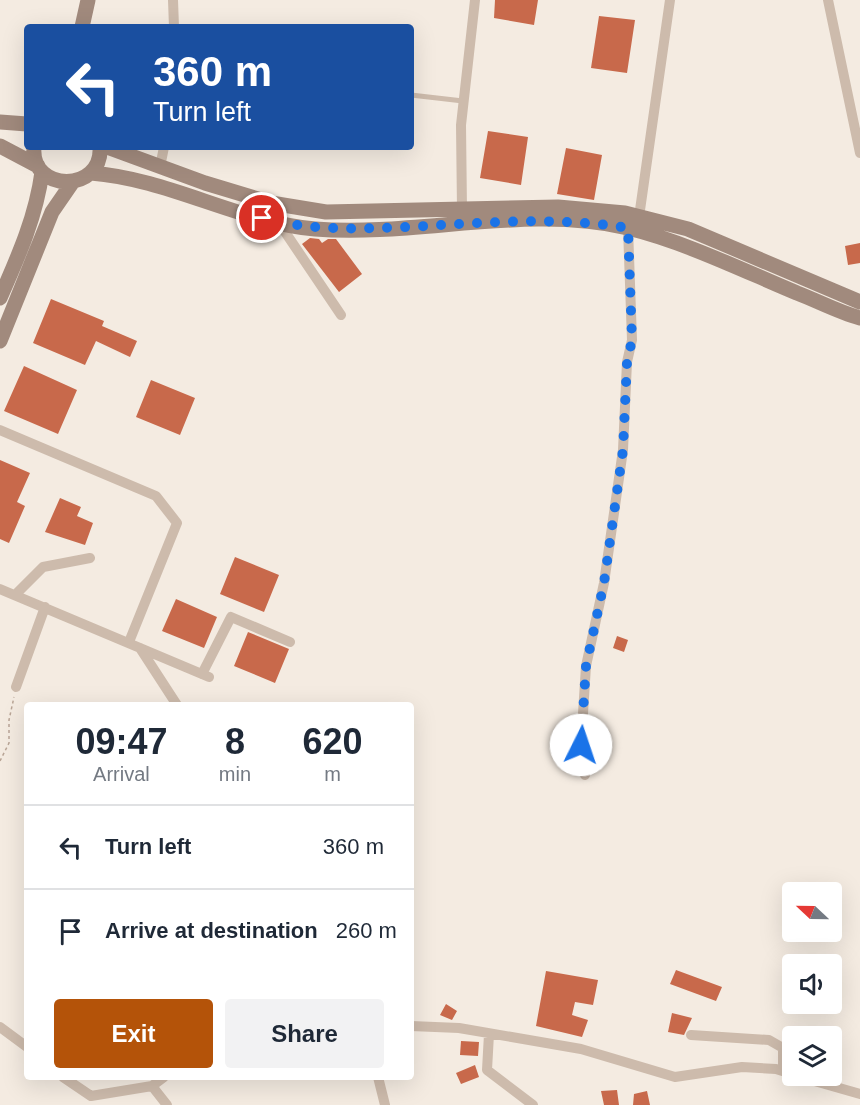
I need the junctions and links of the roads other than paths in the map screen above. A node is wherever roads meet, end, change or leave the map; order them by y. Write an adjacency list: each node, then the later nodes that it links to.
1 (90, 0): 6 (main road); 7 (main road)
2 (173, 0): 8 (street)
3 (475, 0): 10 (street)
4 (670, 0): 25 (street)
5 (828, 0): 18 (street)
6 (83, 24)
7 (93, 24)
8 (174, 24)
9 (414, 95): 10 (lane)
10 (463, 101): 24 (street)
11 (0, 122): 12 (main road)
12 (24, 124)
13 (0, 146): 20 (main road)
14 (35, 150): 20 (main road)
15 (100, 150): 21 (main road)
16 (114, 150): 19 (main road)
17 (163, 150): 19 (street)
18 (860, 153)
19 (160, 167): 23 (main road); 24 (main road)
20 (40, 169): 22 (main road); 30 (main road)
21 (91, 173): 22 (main road); 23 (main road)
22 (72, 183): 34 (main road)
23 (154, 184): 26 (main road)
24 (462, 210): 25 (main road)
25 (639, 217): 28 (main road)
26 (279, 223): 27 (main road); 32 (street)
27 (628, 228): 29 (main road); 45 (street)
28 (688, 229): 29 (main road); 31 (main road)
29 (681, 246): 33 (main road)
30 (0, 298)
31 (860, 302)
32 (341, 315)
33 (860, 318)
34 (0, 341)
35 (0, 430): 40 (street)
36 (90, 558): 38 (street)
37 (0, 589): 38 (street)
38 (15, 595): 39 (street)
39 (45, 608): 40 (street); 43 (street)
40 (129, 642): 42 (street)
41 (290, 642): 42 (street)
42 (140, 647): 44 (street)
43 (16, 687)
44 (175, 702)
45 (585, 775)
46 (414, 1026): 48 (street)
47 (0, 1027): 50 (street)
48 (489, 1034): 52 (street); 61 (street)
49 (691, 1035): 51 (street)
50 (24, 1045)
51 (782, 1047)
52 (782, 1071)
53 (67, 1080): 56 (street)
54 (160, 1080): 56 (street)
55 (379, 1080): 60 (street)
56 (152, 1086): 59 (street)
57 (832, 1086): 58 (street)
58 (860, 1094)
59 (167, 1105)
60 (385, 1105)
61 (533, 1105)

